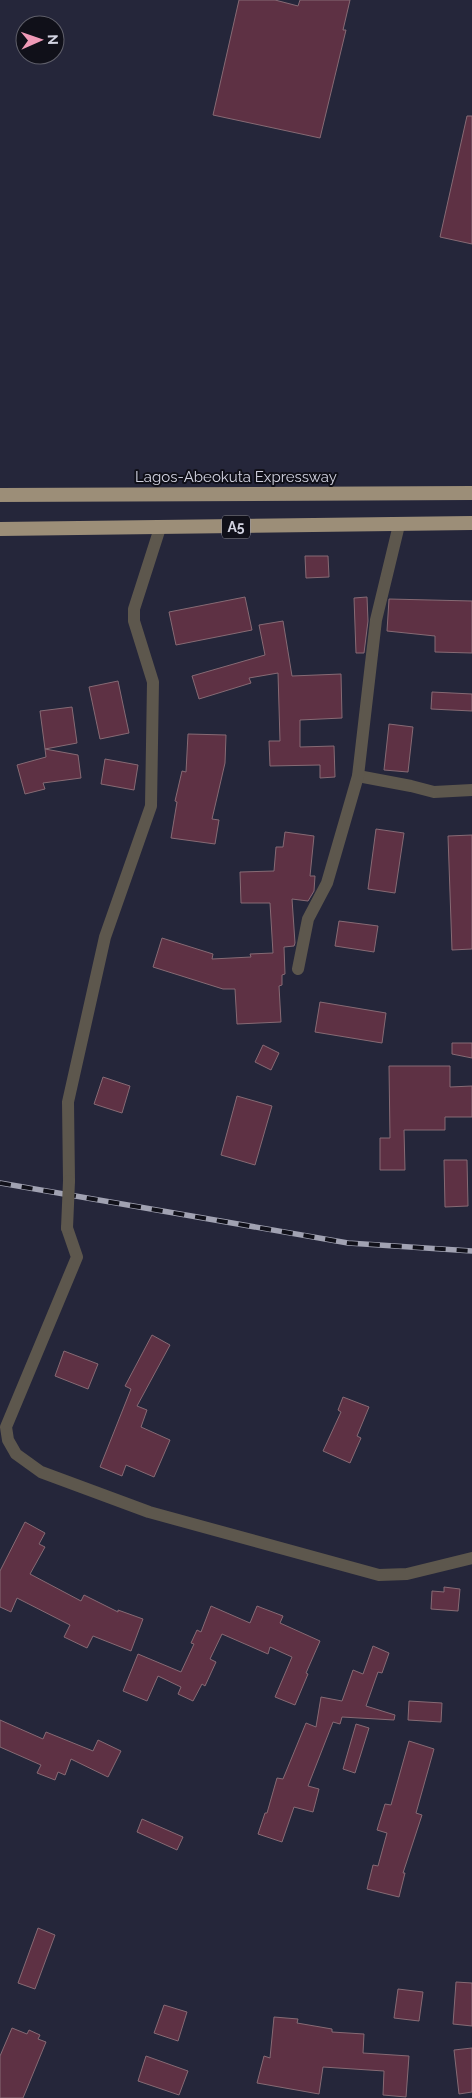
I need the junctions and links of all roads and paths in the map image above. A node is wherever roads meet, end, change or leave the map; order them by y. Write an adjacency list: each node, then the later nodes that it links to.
1 (472, 493): 2 (highway, Lagos-Abeokuta Expressway / A5)
2 (0, 495)
3 (472, 523): 4 (highway, A5)
4 (399, 525): 5 (highway, A5); 7 (street)
5 (160, 528): 6 (highway, A5); 10 (street, bridge)
6 (0, 529)
7 (358, 776): 8 (street); 9 (street)
8 (472, 790)
9 (298, 969)
10 (472, 1558)

